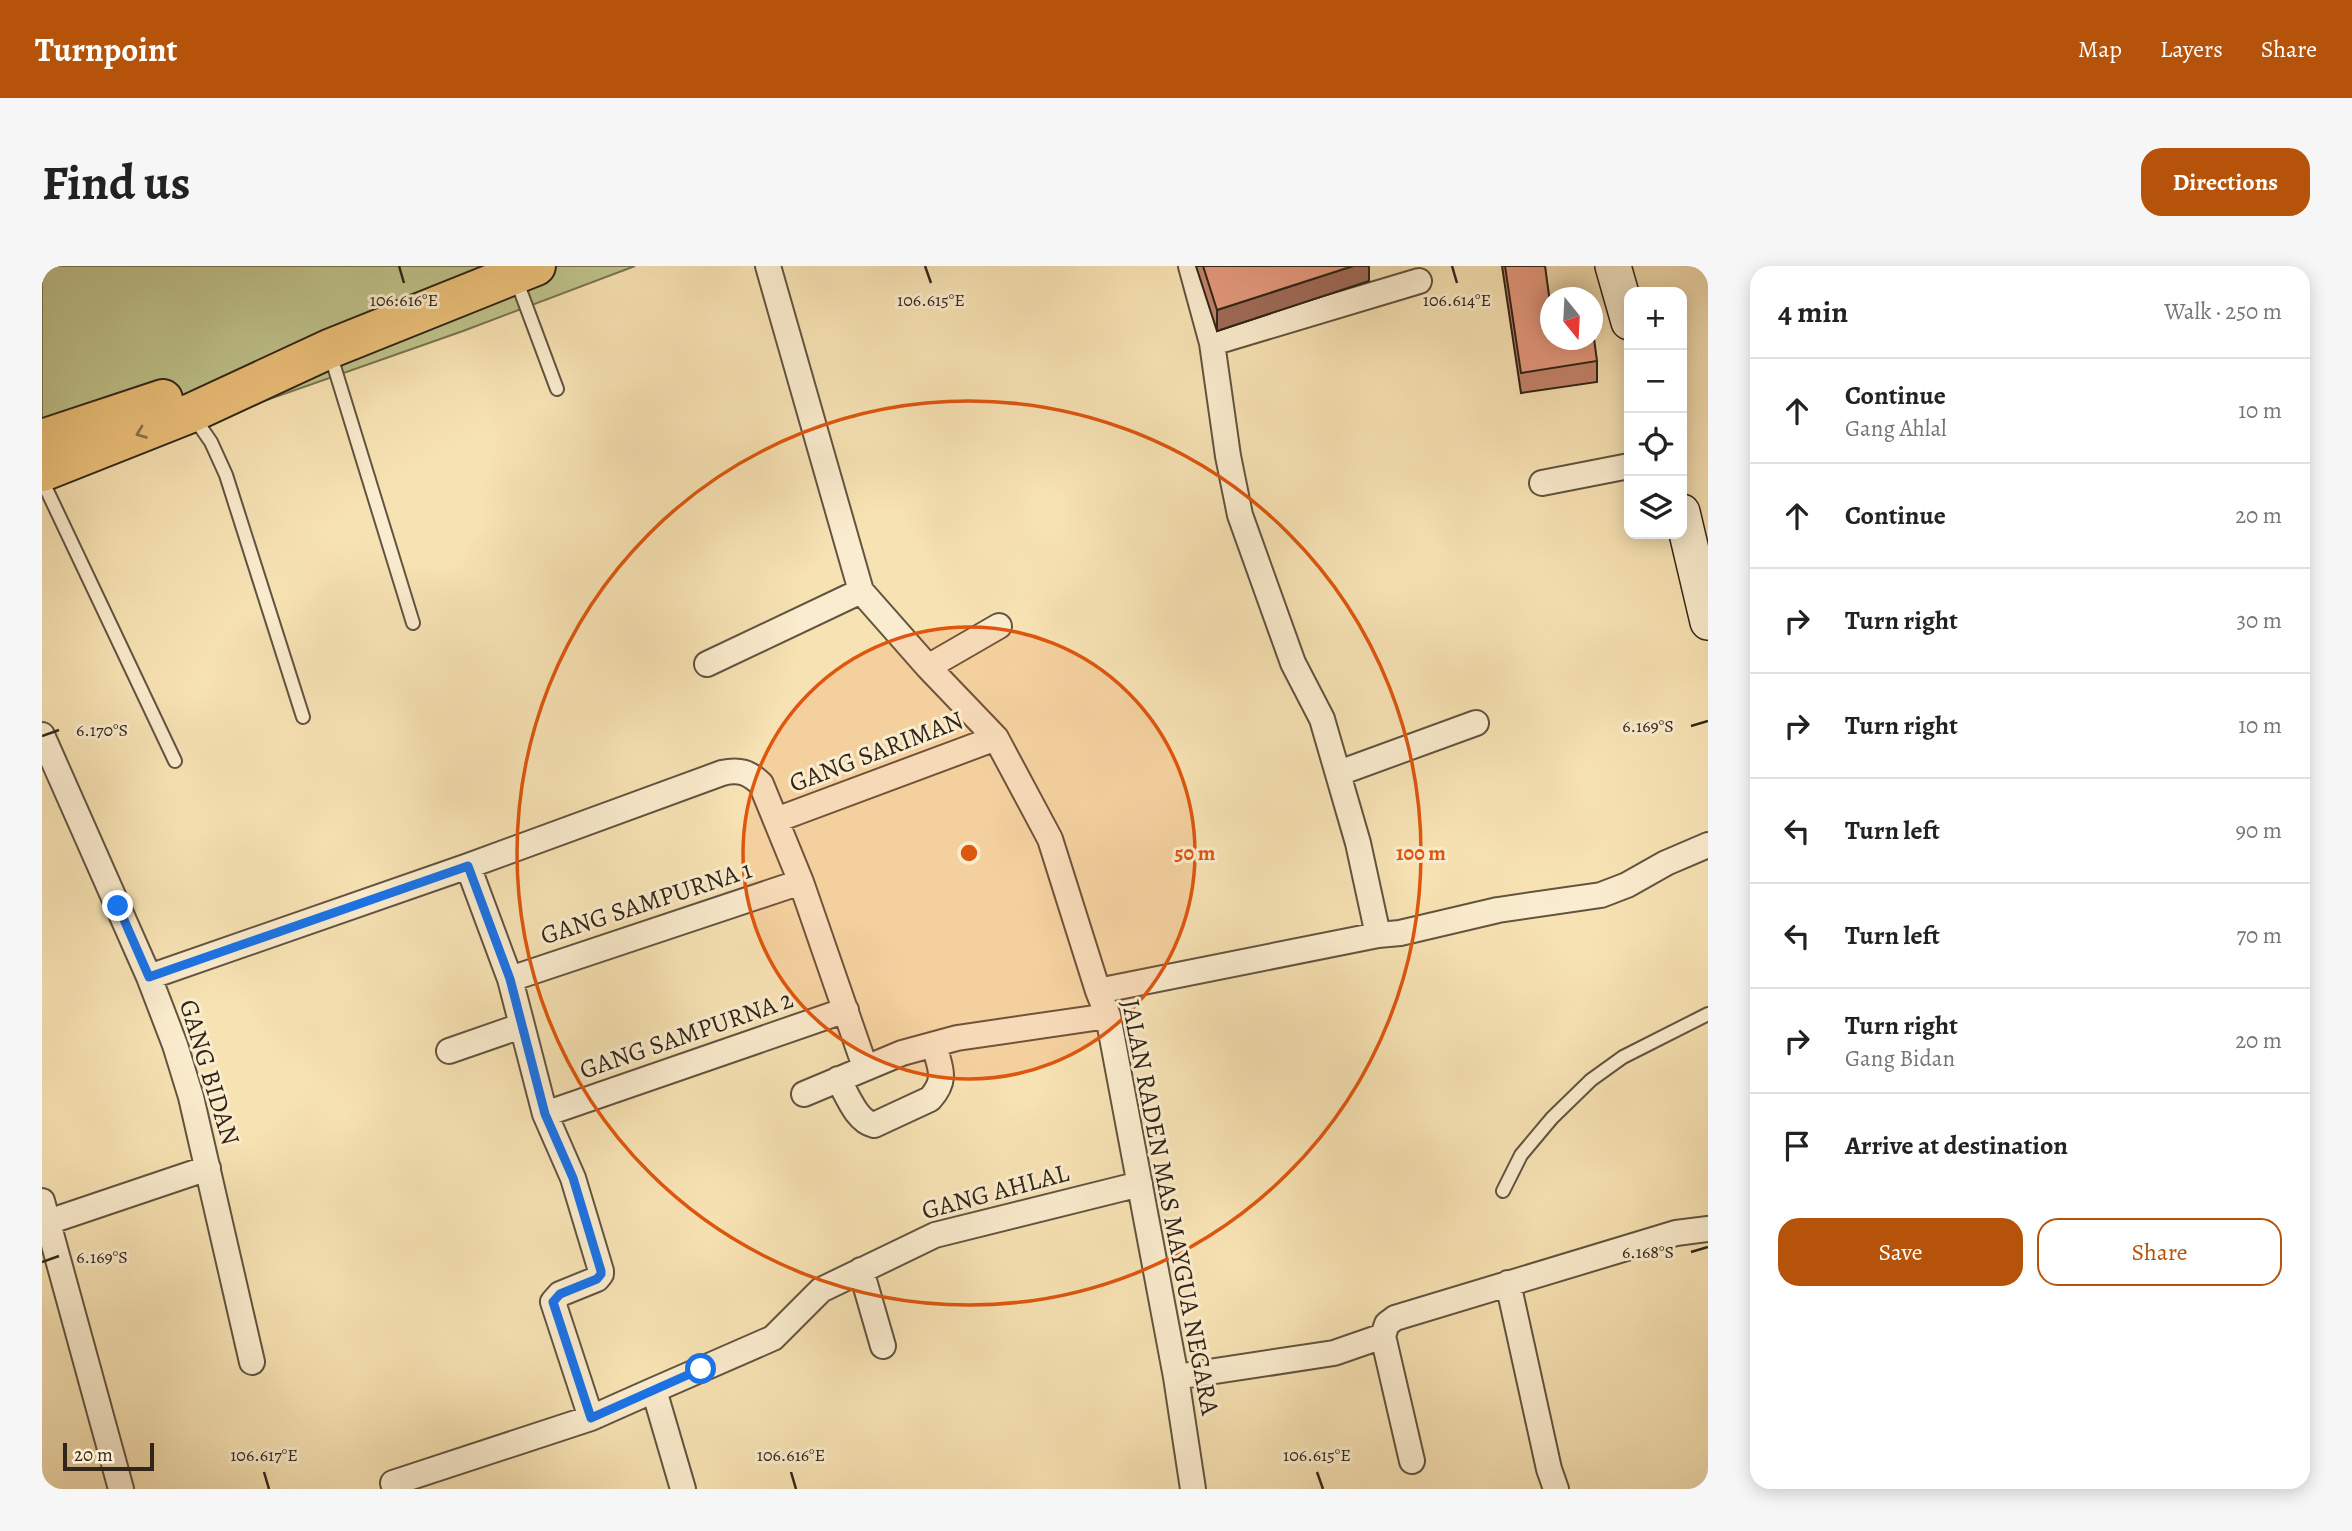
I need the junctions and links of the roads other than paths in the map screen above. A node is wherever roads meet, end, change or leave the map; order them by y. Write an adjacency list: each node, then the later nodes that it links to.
1 (768, 266): 18 (street, JALAN RADEN MAS MAYGUA NEGARA)
2 (1191, 266): 7 (street)
3 (1613, 266): 6 (street)
4 (525, 271): 8 (main road); 10 (lane)
5 (1419, 281): 7 (street)
6 (1624, 304)
7 (1212, 343): 29 (street)
8 (329, 349): 9 (main road); 20 (lane)
9 (293, 366): 11 (main road); 12 (main road)
10 (557, 389)
11 (188, 408): 14 (main road, one-way to 14); 24 (lane)
12 (42, 439)
13 (1624, 467): 16 (street)
14 (42, 472)
15 (42, 480): 28 (lane)
16 (1542, 483)
17 (1687, 533): 19 (street)
18 (861, 591): 22 (street); 23 (street, JALAN RADEN MAS MAYGUA NEGARA)
19 (1708, 621)
20 (413, 623)
21 (999, 626): 23 (street)
22 (707, 664)
23 (928, 667): 27 (street, JALAN RADEN MAS MAYGUA NEGARA)
24 (303, 717)
25 (1476, 723): 29 (street)
26 (42, 735): 35 (street, GANG BIDAN)
27 (996, 738): 30 (street, GANG SARIMAN); 37 (street, JALAN RADEN MAS MAYGUA NEGARA)
28 (175, 761)
29 (1339, 773): 34 (street)
30 (776, 820): 32 (street); 33 (street)
31 (1708, 845): 34 (street)
32 (468, 866): 35 (street); 36 (street)
33 (801, 882): 36 (street, GANG SAMPURNA 1); 38 (street)
34 (1378, 935): 37 (street)
35 (149, 977): 48 (street, GANG BIDAN)
36 (510, 979): 41 (street)
37 (1098, 991): 40 (street, JALAN RADEN MAS MAYGUA NEGARA)
38 (846, 1010): 44 (street); 47 (street, GANG SAMPURNA 2)
39 (1708, 1014): 50 (lane)
40 (1108, 1016): 42 (street); 49 (street, JALAN RADEN MAS MAYGUA NEGARA)
41 (521, 1026): 43 (street); 47 (street)
42 (934, 1045): 44 (street); 45 (street)
43 (449, 1051)
44 (865, 1067): 45 (street)
45 (838, 1079): 46 (street)
46 (804, 1094)
47 (545, 1114): 60 (street)
48 (208, 1168): 51 (street); 57 (street, GANG BIDAN)
49 (1140, 1184): 53 (street, GANG AHLAL); 58 (street, JALAN RADEN MAS MAYGUA NEGARA)
50 (1503, 1191)
51 (45, 1211): 62 (street)
52 (1708, 1229): 54 (street)
53 (861, 1270): 56 (street); 59 (street, GANG AHLAL)
54 (1508, 1283): 55 (street); 66 (street)
55 (1383, 1336): 58 (street); 61 (street)
56 (883, 1346)
57 (252, 1362)
58 (1176, 1377): 65 (street, JALAN RADEN MAS MAYGUA NEGARA)
59 (654, 1390): 60 (street, GANG AHLAL); 64 (street)
60 (591, 1418): 63 (street, GANG AHLAL)
61 (1412, 1461)
62 (121, 1489)
63 (395, 1489)
64 (683, 1489)
65 (1193, 1489)
66 (1556, 1489)

